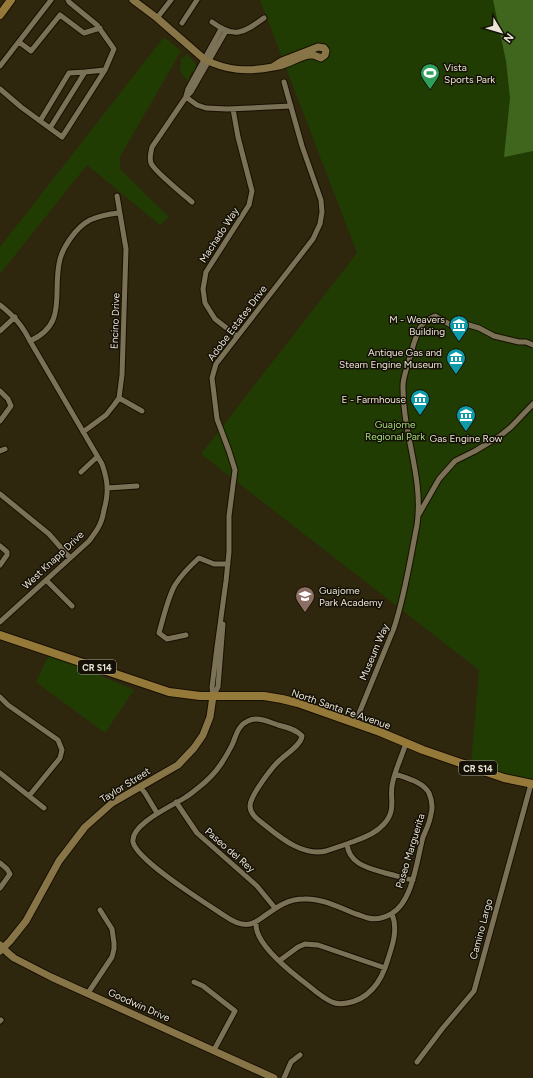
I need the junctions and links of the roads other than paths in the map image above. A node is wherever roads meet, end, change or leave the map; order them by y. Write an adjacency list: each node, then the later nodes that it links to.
1 (11, 0): 7 (main road)
2 (51, 0): 14 (street)
3 (68, 0): 12 (street)
4 (133, 0): 8 (street)
5 (171, 0): 8 (street)
6 (197, 0): 10 (street)
7 (0, 15)
8 (157, 18): 15 (street)
9 (264, 18): 13 (street)
10 (182, 22)
11 (212, 22): 13 (street)
12 (100, 28): 14 (street); 18 (street)
13 (224, 30): 15 (street)
14 (19, 42): 16 (street)
15 (206, 60): 17 (street); 22 (street)
16 (0, 66)
17 (274, 66): 17 (street)
18 (104, 70): 19 (street); 26 (street)
19 (85, 72): 25 (street); 26 (street)
20 (284, 82): 23 (street, Adobe Estates Drive)
21 (0, 89): 25 (street)
22 (186, 97): 24 (street); 28 (street)
23 (291, 106): 24 (street); 33 (street, Adobe Estates Drive)
24 (234, 109): 33 (street, Machado Way)
25 (40, 120): 26 (street)
26 (50, 128)
27 (117, 196): 29 (street, Encino Drive)
28 (192, 202)
29 (119, 213): 34 (street); 37 (street, Encino Drive)
30 (0, 306): 31 (street, West Knapp Drive)
31 (15, 317): 32 (street); 34 (street, West Knapp Drive)
32 (0, 331)
33 (237, 336): 50 (street, Adobe Estates Drive)
34 (30, 341): 41 (street, West Knapp Drive)
35 (533, 345): 47 (street, Museum Way)
36 (0, 391): 40 (street)
37 (119, 398): 39 (street); 41 (street, Encino Drive)
38 (533, 404): 47 (street, Museum Way)
39 (142, 411)
40 (0, 421)
41 (83, 432): 42 (street, West Knapp Drive)
42 (97, 457): 43 (street); 45 (street, West Knapp Drive)
43 (81, 472)
44 (137, 486): 45 (street)
45 (107, 488): 49 (street, West Knapp Drive)
46 (0, 494): 49 (street)
47 (418, 515): 59 (street, Museum Way)
48 (0, 546): 51 (street)
49 (70, 558): 52 (street, West Knapp Drive)
50 (228, 564): 56 (street); 57 (street, Adobe Estates Drive)
51 (0, 565)
52 (46, 580): 53 (street); 54 (street, West Knapp Drive)
53 (72, 606)
54 (0, 622)
55 (0, 635): 57 (main road, North Santa Fe Avenue / CR S14)
56 (186, 635)
57 (213, 696): 59 (main road, North Santa Fe Avenue / CR S14); 64 (street, Taylor Street)
58 (0, 697): 65 (street)
59 (355, 723): 60 (main road, North Santa Fe Avenue / CR S14)
60 (406, 743): 62 (street); 63 (main road, North Santa Fe Avenue / CR S14)
61 (0, 773): 65 (street)
62 (395, 774): 69 (street); 71 (street, Paseo Marguerita)
63 (532, 784): 84 (street, Camino Largo)
64 (140, 787): 68 (street); 77 (street, Taylor Street)
65 (29, 796): 67 (street)
66 (176, 802): 68 (street); 69 (street); 73 (street, Paseo del Rey)
67 (44, 808)
68 (157, 813): 76 (street)
69 (347, 844): 71 (street)
70 (0, 863): 72 (street)
71 (413, 880): 75 (street, Paseo Marguerita)
72 (0, 888)
73 (275, 908): 75 (street); 76 (street)
74 (100, 910): 81 (street)
75 (392, 914): 79 (street)
76 (256, 922): 78 (street)
77 (1, 948): 81 (street, Goodwin Drive)
78 (279, 961): 79 (street); 79 (street)
79 (385, 968)
80 (194, 982): 82 (street)
81 (88, 993): 82 (street, Goodwin Drive)
82 (214, 1050): 85 (street, Goodwin Drive)
83 (300, 1055): 86 (street)
84 (417, 1062)
85 (274, 1078)
86 (284, 1078)

